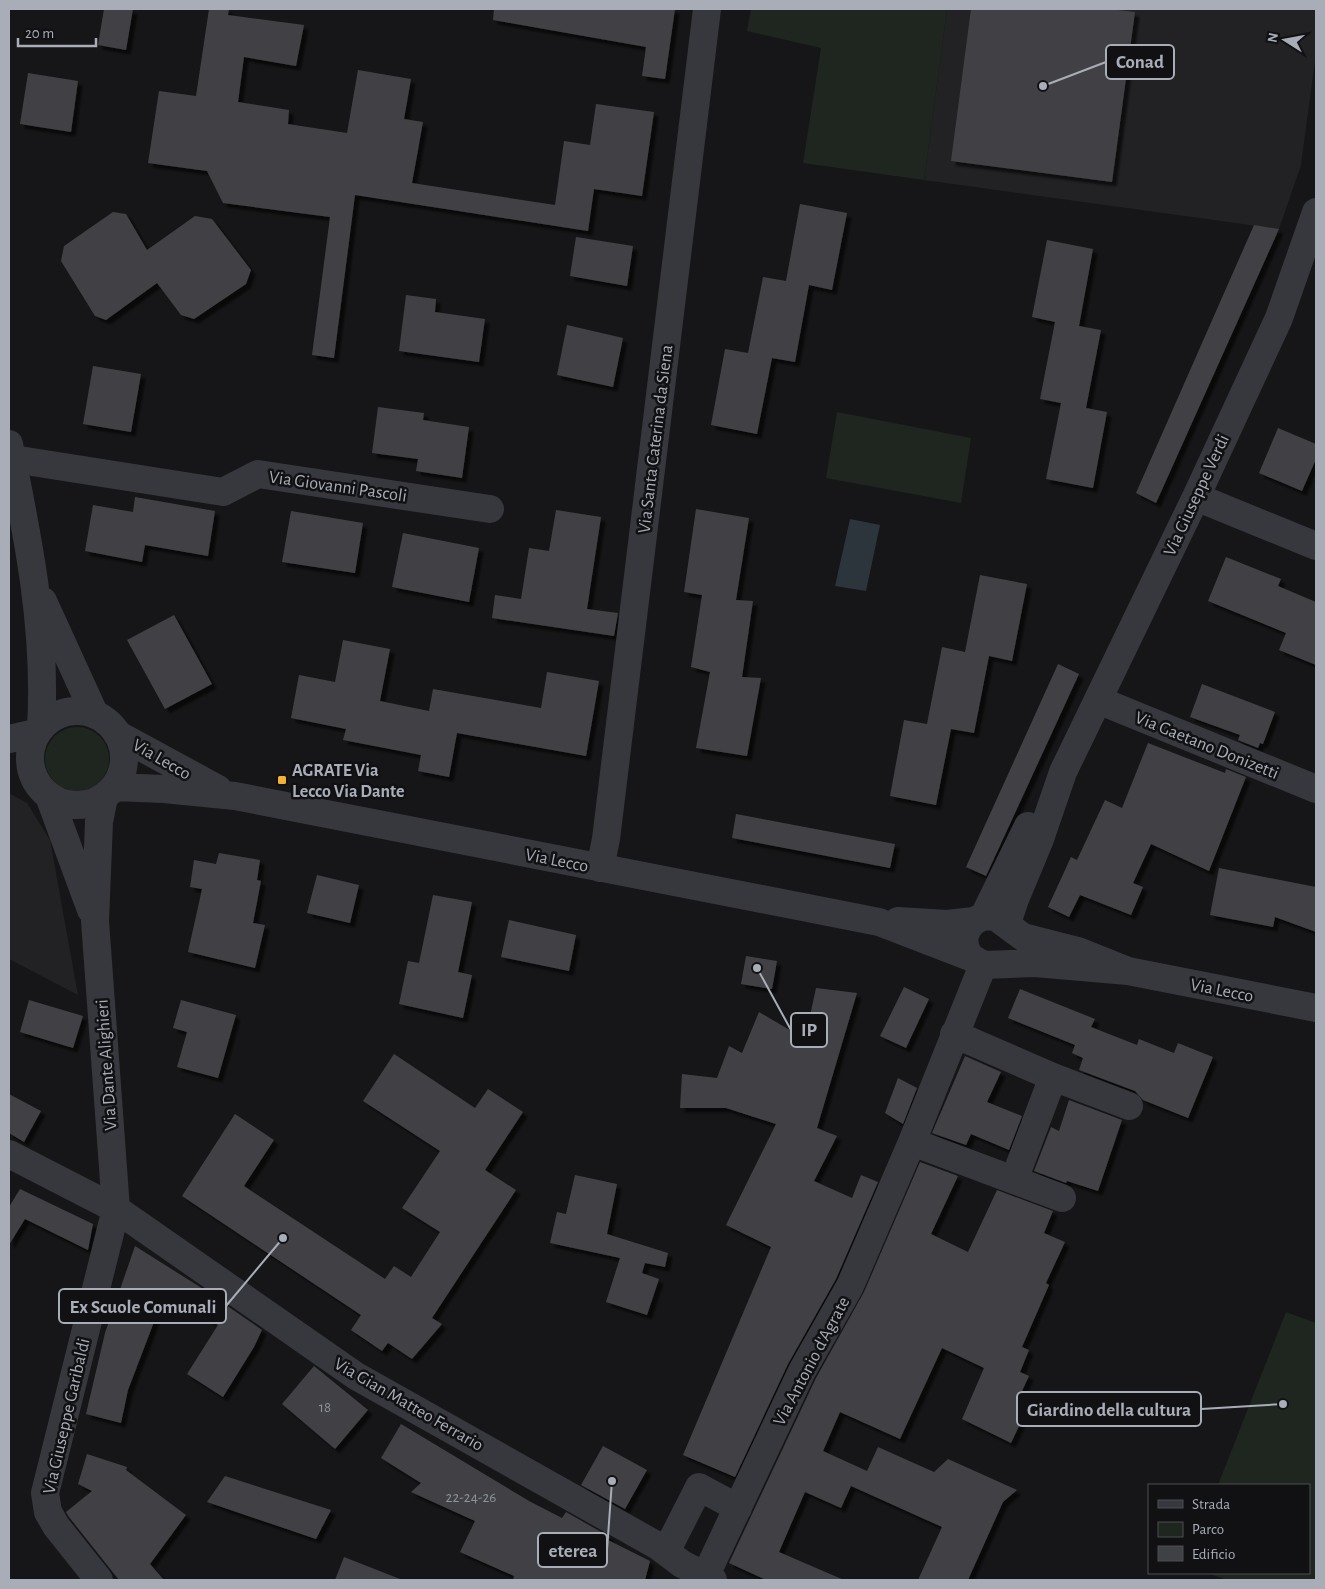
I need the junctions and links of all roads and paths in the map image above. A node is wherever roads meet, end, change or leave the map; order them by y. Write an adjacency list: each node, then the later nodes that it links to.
1 (708, 9): 18 (street, Via Santa Caterina da Siena)
2 (1316, 212): 4 (street, Via Giuseppe Verdi)
3 (11, 450): 5 (street, Via Giovanni Pascoli); 7 (street)
4 (1196, 497): 6 (street); 8 (street, Via Giuseppe Verdi)
5 (490, 509)
6 (1316, 546)
7 (36, 586): 9 (street); 10 (street)
8 (1098, 700): 14 (street, Via Gaetano Donizetti); 21 (street, Via Giuseppe Verdi)
9 (95, 715): 10 (street); 11 (street)
10 (39, 730): 12 (street); 16 (street)
11 (117, 734): 15 (street); 17 (street, Via Lecco)
12 (9, 739)
13 (9, 770): 16 (street)
14 (1316, 790)
15 (109, 792): 16 (street); 17 (street, Via Lecco); 19 (street, Via Dante Alighieri)
16 (45, 793): 19 (street, Via Dante Alighieri)
17 (235, 796): 18 (street, Via Lecco)
18 (600, 868): 20 (street, Via Lecco)
19 (96, 921): 32 (street, Via Dante Alighieri)
20 (880, 922): 21 (street, Via Lecco); 22 (street, Via Lecco)
21 (994, 922): 22 (street); 22 (street); 23 (street, Via Lecco)
22 (984, 962): 23 (street, Via Lecco); 25 (street, Via Antonio d'Agrate)
23 (1128, 971): 24 (street, Via Lecco)
24 (1316, 1008)
25 (954, 1034): 26 (street); 28 (street, Via Antonio d'Agrate)
26 (1053, 1077): 27 (street); 30 (street)
27 (1129, 1106)
28 (912, 1142): 30 (street); 33 (street, Via Antonio d'Agrate)
29 (9, 1154): 32 (street, Via Gian Matteo Ferrario)
30 (1014, 1180): 31 (street)
31 (1062, 1198)
32 (116, 1209): 34 (street, Via Gian Matteo Ferrario); 35 (street, Via Giuseppe Garibaldi)
33 (738, 1508): 34 (street, Via Antonio d'Agrate); 34 (street)
34 (688, 1571)
35 (98, 1580)

